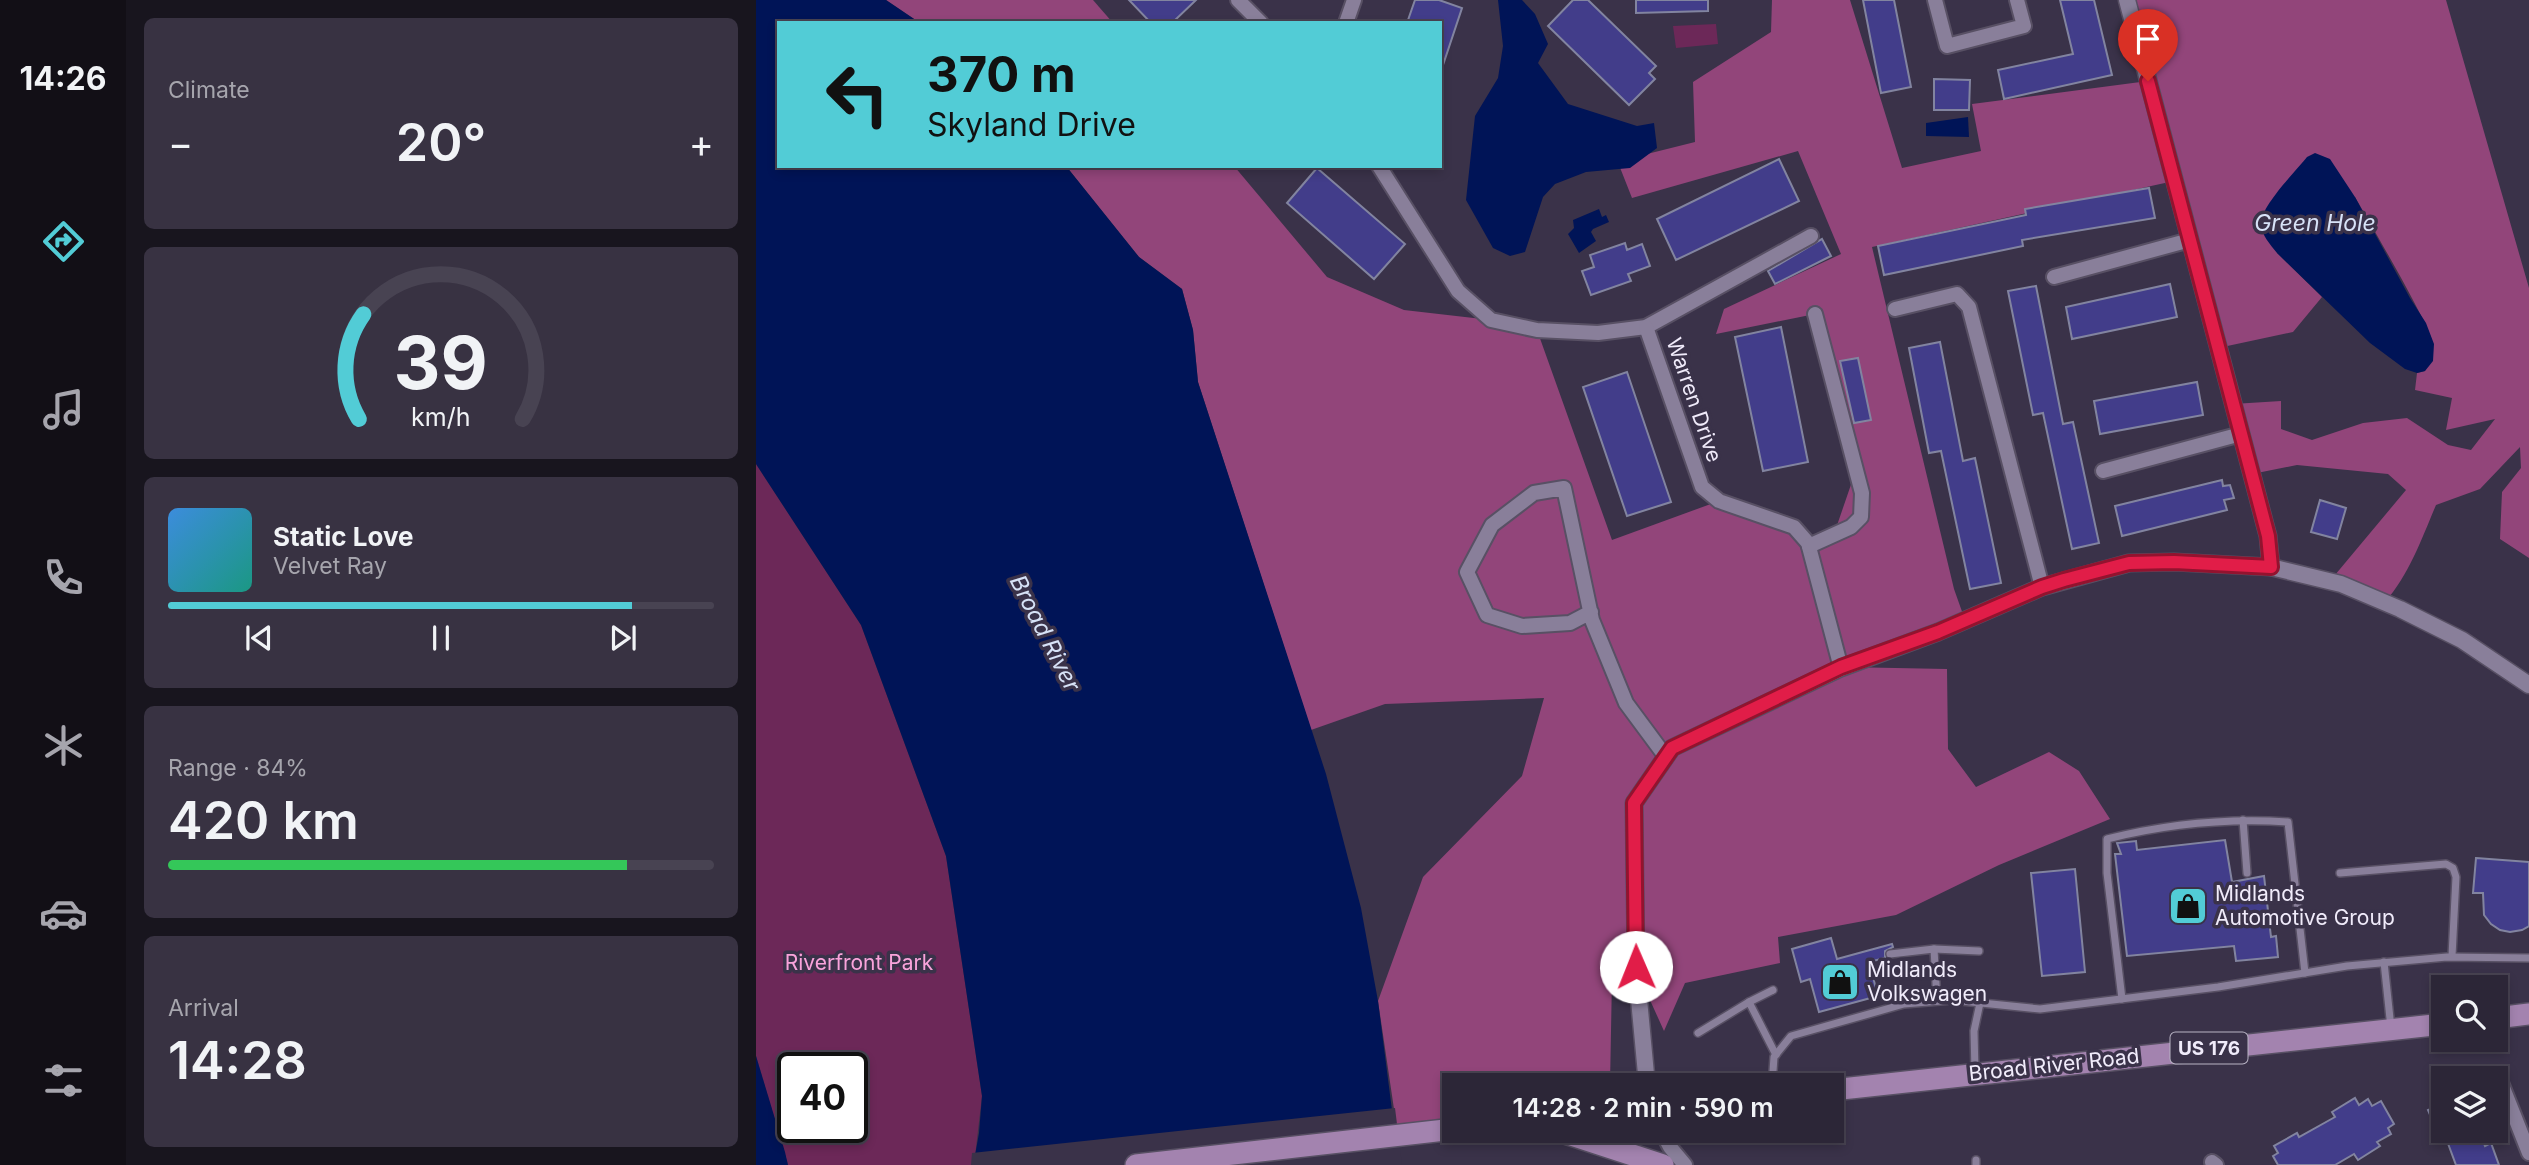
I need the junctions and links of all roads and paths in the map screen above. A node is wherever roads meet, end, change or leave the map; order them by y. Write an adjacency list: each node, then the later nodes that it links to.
1 (1238, 0): 6 (street)
2 (1354, 0): 7 (street)
3 (1934, 0): 4 (street)
4 (2017, 0)
5 (2127, 0): 10 (street)
6 (1259, 21)
7 (1347, 21)
8 (1380, 168): 14 (street, Warren Drive)
9 (1811, 236): 14 (street, Warren Drive)
10 (2190, 240): 11 (street); 15 (street)
11 (2054, 277)
12 (1895, 309): 19 (street)
13 (1815, 314): 17 (street)
14 (1646, 327): 17 (street, Warren Drive)
15 (2241, 435): 16 (street); 18 (street)
16 (2103, 471)
17 (1809, 546): 21 (street)
18 (2271, 567): 19 (street); 22 (street)
19 (2042, 587): 21 (street)
20 (1591, 612): 20 (street); 23 (street)
21 (1841, 667): 23 (street)
22 (2529, 685)
23 (1666, 757): 45 (street)
24 (2243, 820): 25 (lane); 33 (lane); 35 (lane)
25 (2247, 873)
26 (2340, 873): 30 (lane)
27 (1934, 949): 28 (lane); 29 (lane); 36 (lane)
28 (1979, 951)
29 (1890, 954)
30 (2452, 957): 31 (lane); 32 (lane)
31 (2529, 958)
32 (2384, 962): 33 (lane); 42 (lane)
33 (2305, 973): 35 (lane)
34 (1773, 990): 37 (lane)
35 (2122, 999): 38 (lane)
36 (1937, 1001): 38 (lane); 44 (lane)
37 (1749, 1002): 43 (lane); 44 (lane)
38 (1980, 1003): 47 (lane)
39 (2529, 1014): 40 (main road)
40 (2508, 1017)
41 (2431, 1025): 42 (main road, Broad River Road / US 176)
42 (2391, 1030): 47 (main road, Broad River Road / US 176)
43 (1698, 1032)
44 (1776, 1055): 46 (lane)
45 (1646, 1073)
46 (1772, 1073)
47 (1976, 1074): 48 (main road, Broad River Road / US 176)
48 (1844, 1089)
49 (2508, 1100): 53 (street)
50 (1442, 1130): 54 (main road)
51 (1596, 1143): 55 (main road)
52 (1668, 1143): 56 (street)
53 (2529, 1153)
54 (1136, 1165)
55 (1663, 1165)
56 (1685, 1165)

